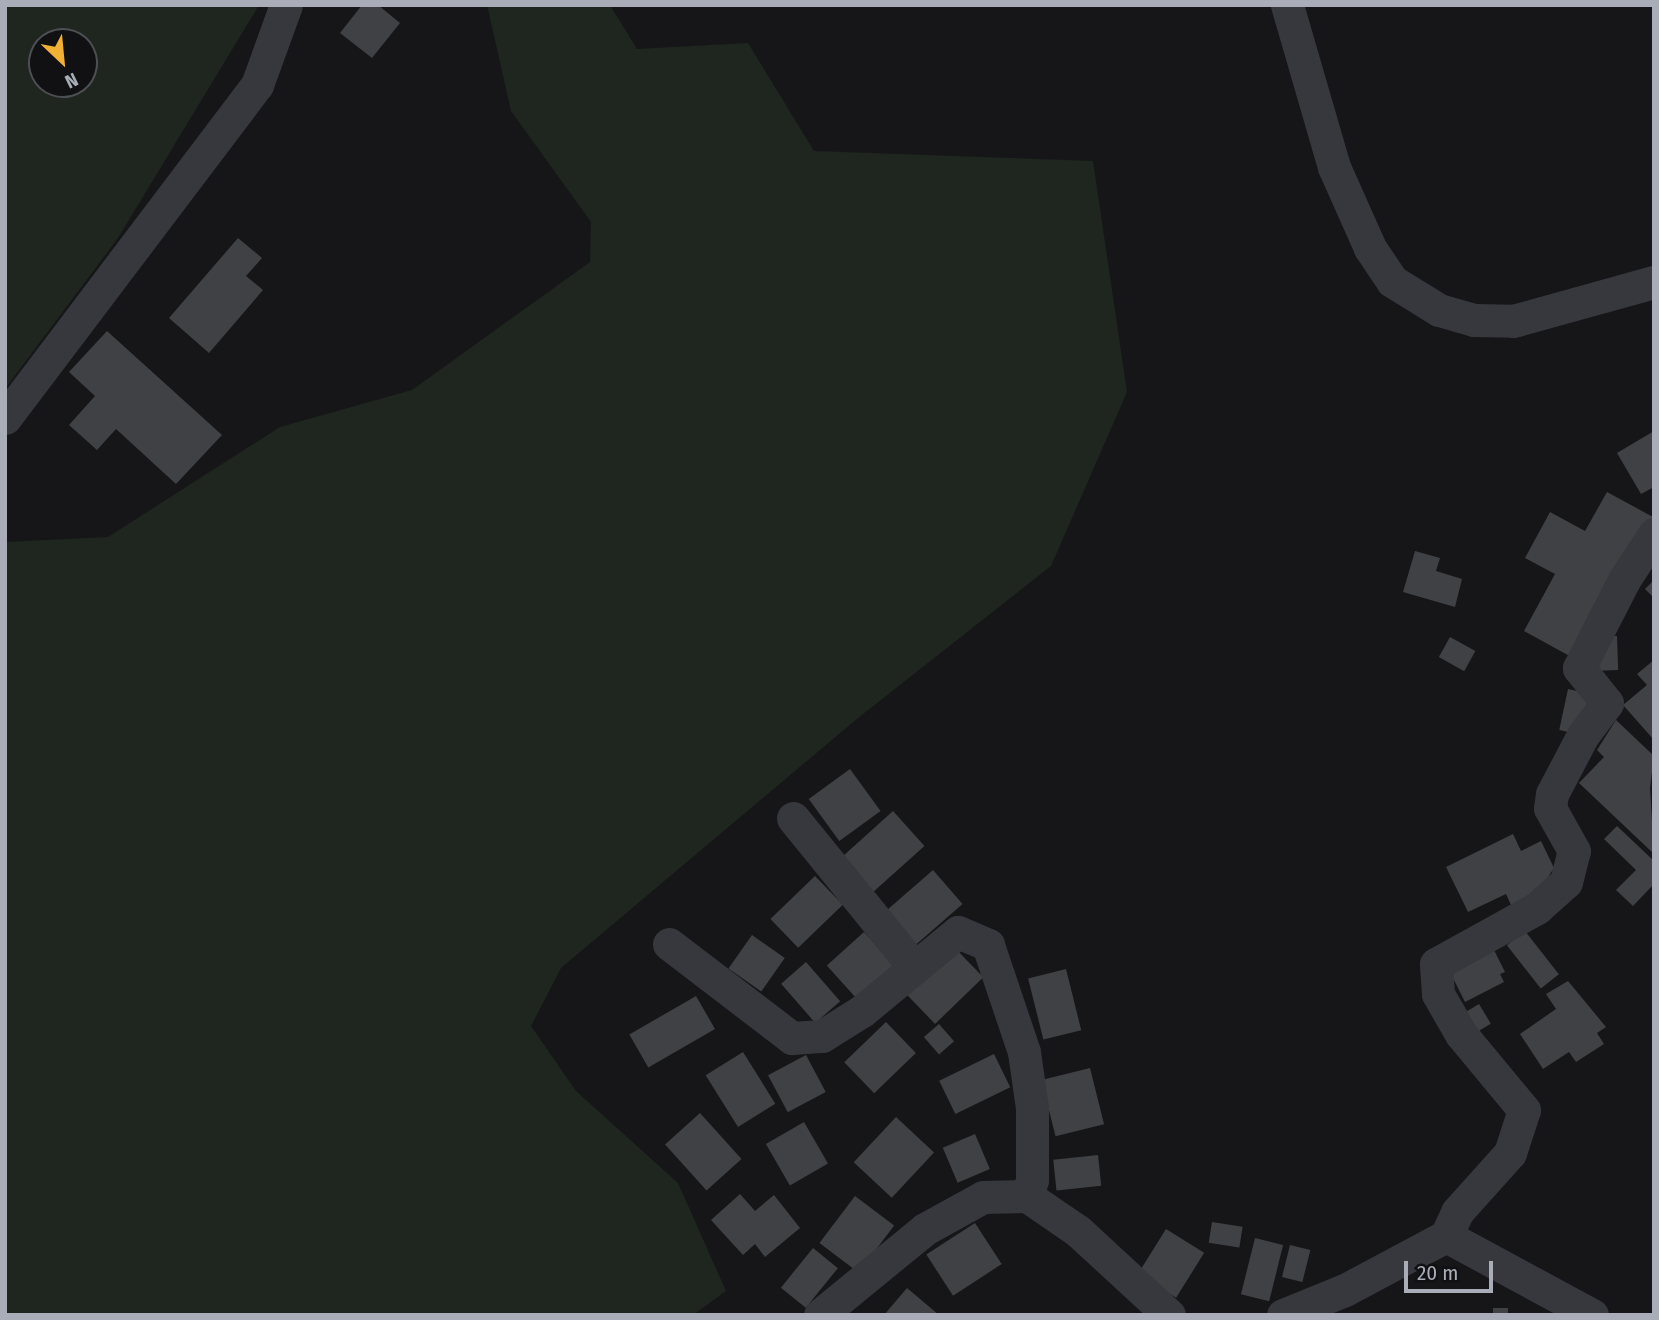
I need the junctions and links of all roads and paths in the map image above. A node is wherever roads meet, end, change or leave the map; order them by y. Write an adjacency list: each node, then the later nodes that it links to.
1 (286, 5): 4 (street)
2 (1287, 5): 3 (street)
3 (1654, 282)
4 (5, 418)
5 (1654, 534): 10 (street)
6 (793, 818): 8 (street)
7 (670, 944): 8 (street)
8 (914, 967): 9 (street)
9 (1027, 1196): 11 (street); 12 (street)
10 (1446, 1236): 13 (street); 14 (street)
11 (820, 1315)
12 (1169, 1315)
13 (1283, 1315)
14 (1592, 1315)

